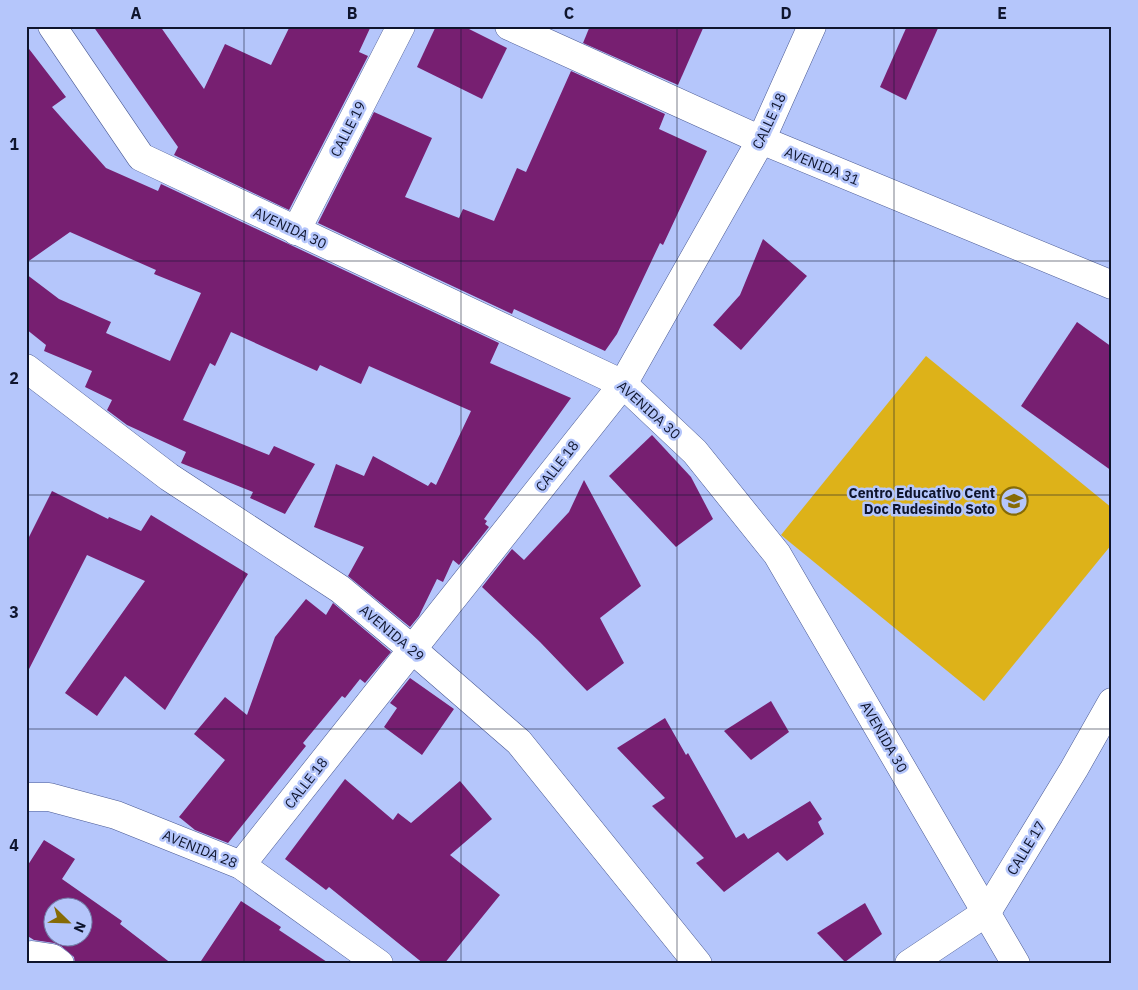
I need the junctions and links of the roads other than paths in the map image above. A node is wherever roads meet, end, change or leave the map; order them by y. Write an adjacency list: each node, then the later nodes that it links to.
1 (52, 26): 6 (street, AVENIDA 30)
2 (401, 26): 6 (street, CALLE 19)
3 (509, 26): 5 (street, AVENIDA 31)
4 (812, 26): 5 (street, CALLE 18)
5 (761, 140): 7 (street, AVENIDA 31); 9 (street, CALLE 18)
6 (296, 231): 9 (street, AVENIDA 30)
7 (1112, 285)
8 (26, 368): 10 (street, AVENIDA 29)
9 (623, 384): 10 (street, CALLE 18); 14 (street, AVENIDA 30)
10 (412, 649): 13 (street, CALLE 18); 18 (street, AVENIDA 29)
11 (1112, 702): 14 (street, CALLE 17)
12 (26, 797): 13 (street, AVENIDA 28)
13 (241, 866): 17 (street, AVENIDA 28)
14 (987, 912): 19 (street, CALLE 17); 20 (street, AVENIDA 30)
15 (26, 961): 16 (street)
16 (60, 964)
17 (379, 964)
18 (698, 964)
19 (909, 964)
20 (1016, 964)

